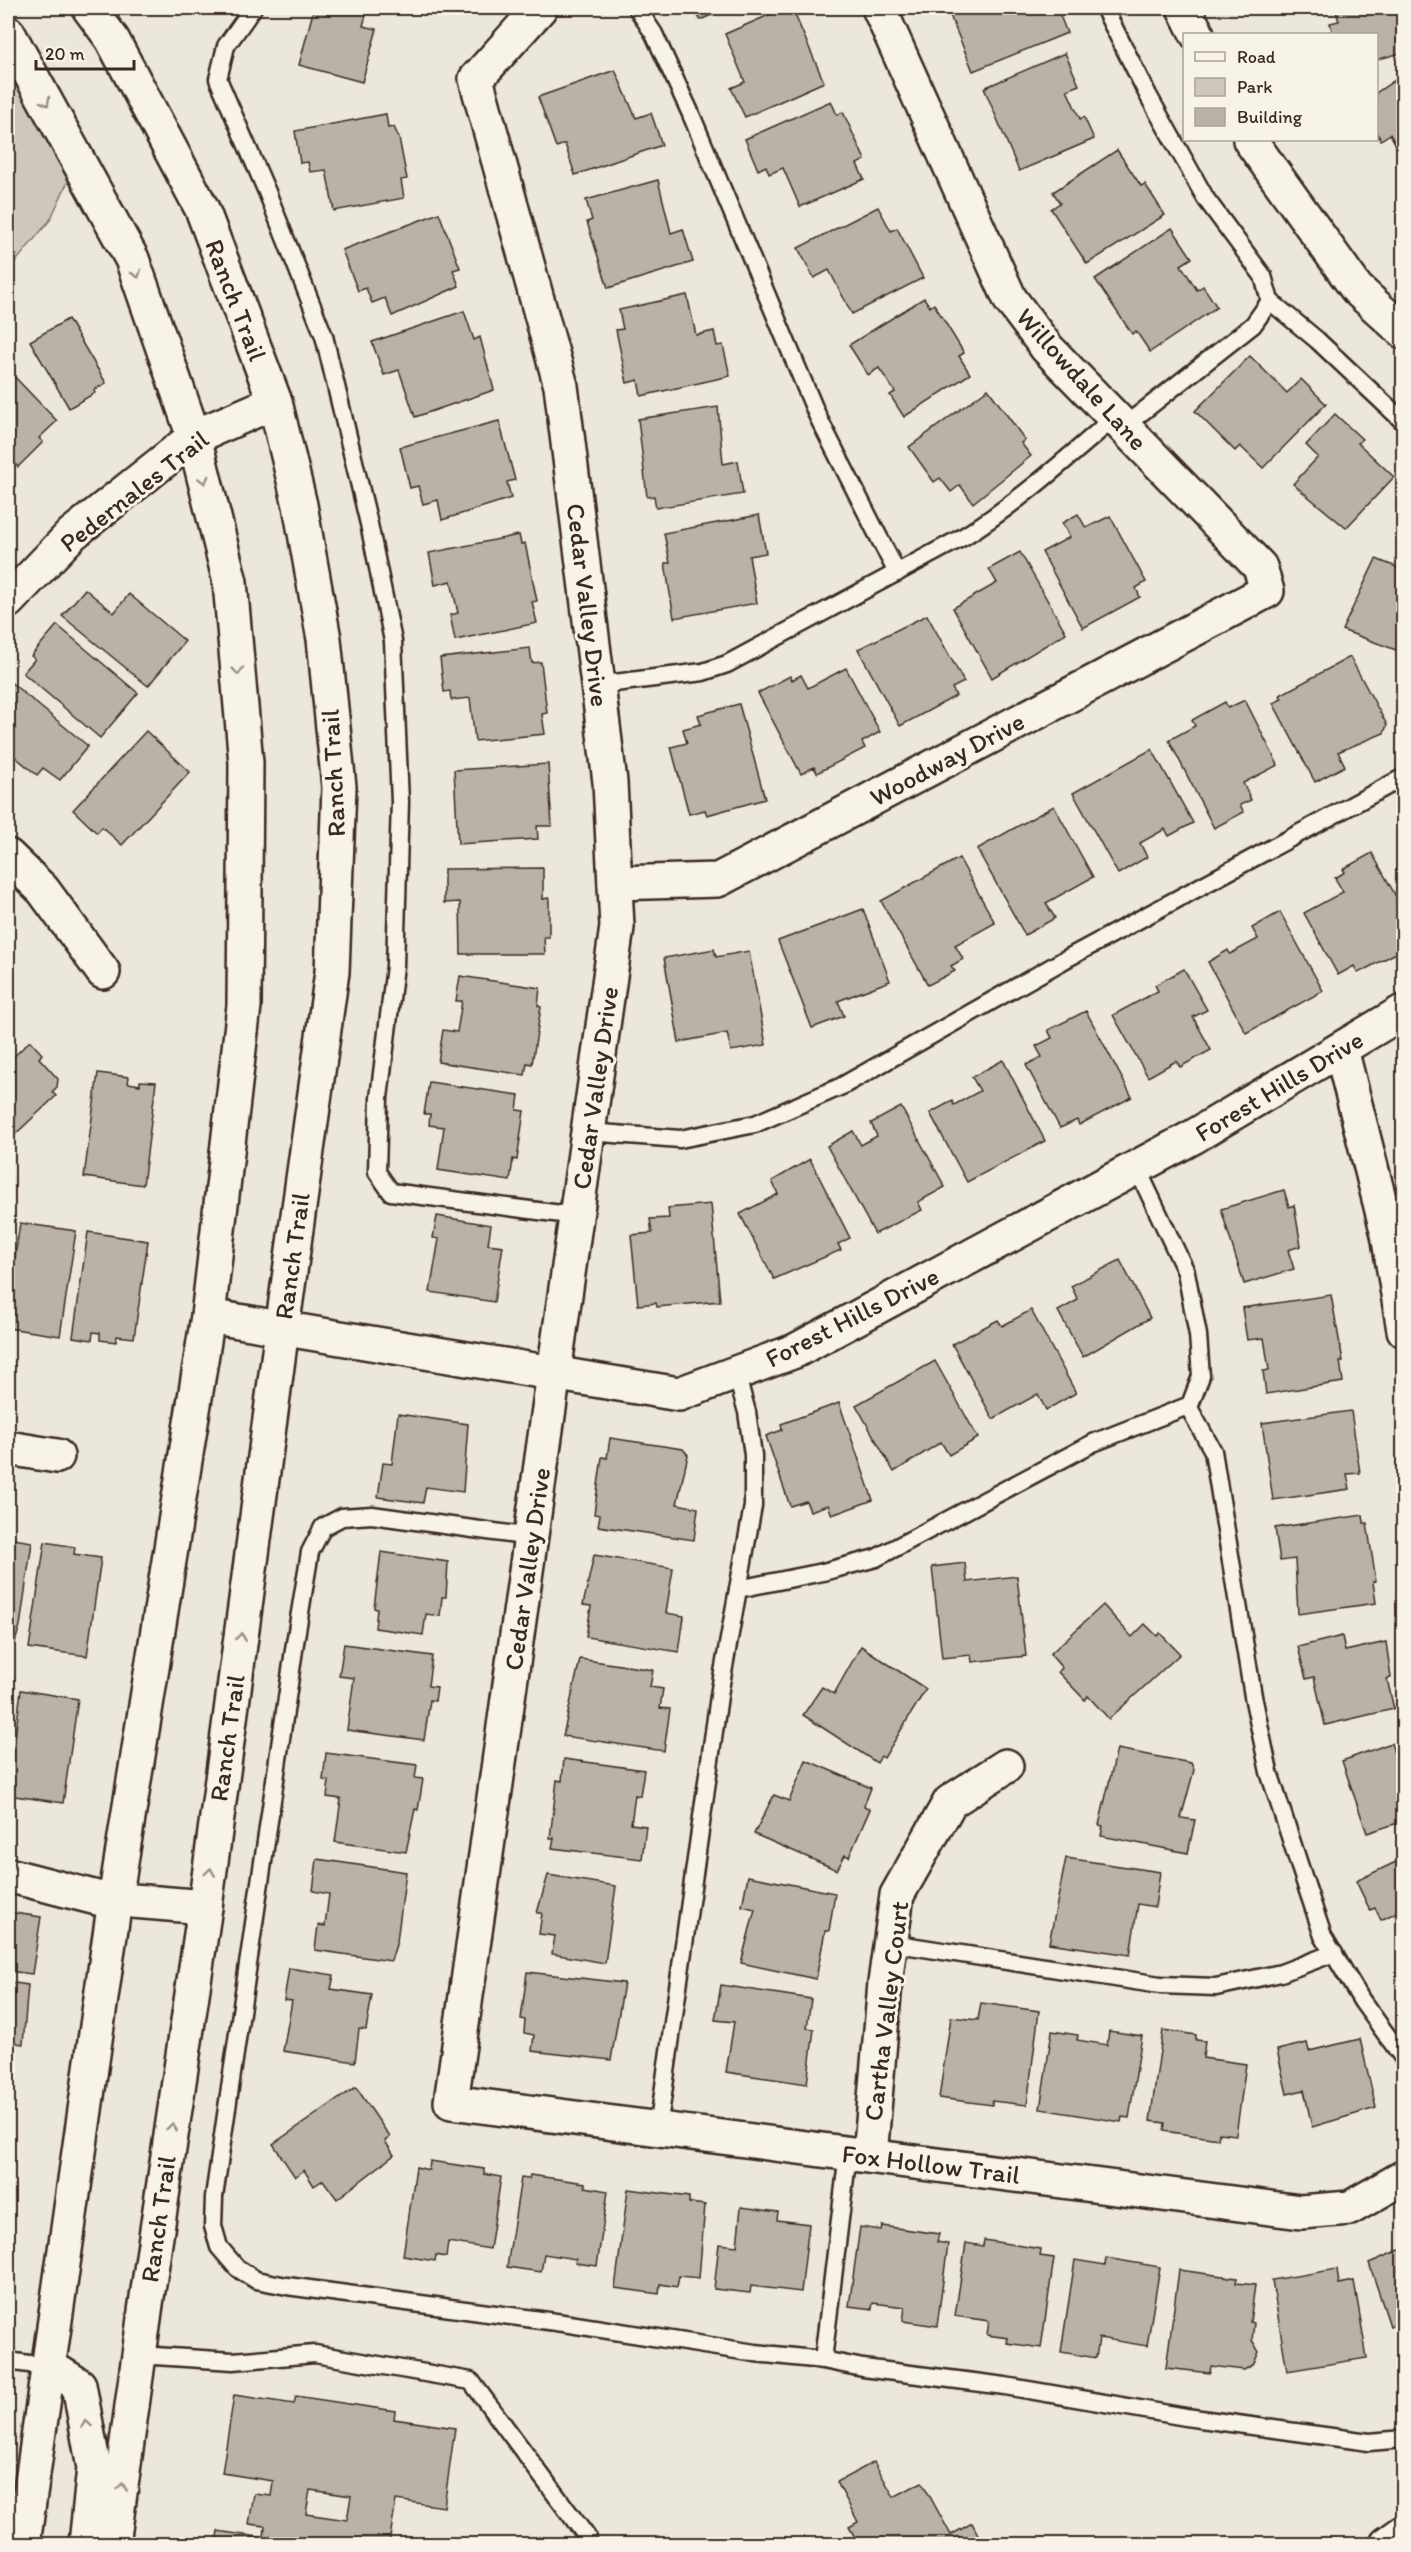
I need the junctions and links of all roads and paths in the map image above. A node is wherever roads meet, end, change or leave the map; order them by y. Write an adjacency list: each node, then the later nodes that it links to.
1 (89, 8): 13 (street, Ranch Trail)
2 (253, 8): 29 (lane)
3 (540, 8): 20 (street, Cedar Valley Drive)
4 (637, 8): 17 (lane)
5 (879, 8): 14 (street, Willowdale Lane)
6 (1104, 8): 11 (lane)
7 (1184, 8): 9 (street)
8 (8, 33): 16 (street, one-way to 16)
9 (1196, 33)
10 (1251, 141): 12 (street)
11 (1270, 301): 14 (lane); 15 (lane)
12 (1404, 332)
13 (275, 402): 16 (street, Pedernales Trail); 31 (street, Ranch Trail)
14 (1118, 422): 17 (lane); 18 (street, Willowdale Lane)
15 (1404, 422)
16 (194, 437): 19 (street, Pedernales Trail); 30 (street, one-way to 30)
17 (897, 573): 20 (lane)
18 (1267, 591): 23 (street, Woodway Drive)
19 (8, 601)
20 (598, 685): 23 (street, Cedar Valley Drive)
21 (1404, 777): 27 (lane)
22 (8, 856): 24 (street)
23 (615, 883): 27 (street, Cedar Valley Drive)
24 (103, 972)
25 (1404, 1011): 26 (street, Forest Hills Drive)
26 (1341, 1048): 28 (street, Forest Hills Drive); 32 (street)
27 (588, 1132): 29 (street, Cedar Valley Drive)
28 (1137, 1168): 33 (street, Forest Hills Drive); 35 (lane)
29 (577, 1216): 34 (street, Cedar Valley Drive)
30 (208, 1316): 31 (street, Forest Hills Drive); 42 (street)
31 (282, 1329): 34 (street, Forest Hills Drive); 43 (street, Ranch Trail, one-way to 31)
32 (1404, 1330)
33 (736, 1373): 34 (street, Forest Hills Drive); 39 (lane)
34 (554, 1375): 38 (street, Cedar Valley Drive)
35 (1188, 1406): 39 (lane); 45 (lane)
36 (8, 1448): 37 (street)
37 (57, 1456)
38 (531, 1537): 47 (street, Cedar Valley Drive); 52 (lane)
39 (738, 1589): 48 (lane)
40 (1006, 1766): 44 (street, Cartha Valley Court)
41 (8, 1875): 42 (street)
42 (115, 1900): 43 (street); 54 (street)
43 (205, 1907): 51 (street, Ranch Trail, one-way to 43)
44 (891, 1943): 45 (lane); 49 (street, Cartha Valley Court)
45 (1334, 1953): 46 (lane)
46 (1404, 2059)
47 (450, 2102): 48 (street, Fox Hollow Trail)
48 (657, 2128): 49 (street, Fox Hollow Trail)
49 (859, 2155): 50 (street, Fox Hollow Trail); 52 (lane)
50 (1404, 2177)
51 (139, 2355): 59 (street, Ranch Trail, one-way to 51); 60 (lane)
52 (823, 2360): 55 (lane)
53 (8, 2361): 54 (lane)
54 (50, 2367): 57 (street); 58 (street, one-way to 54)
55 (1404, 2439)
56 (1404, 2532): 61 (street)
57 (23, 2544)
58 (86, 2544)
59 (113, 2544)
60 (587, 2544)
61 (1387, 2544)

